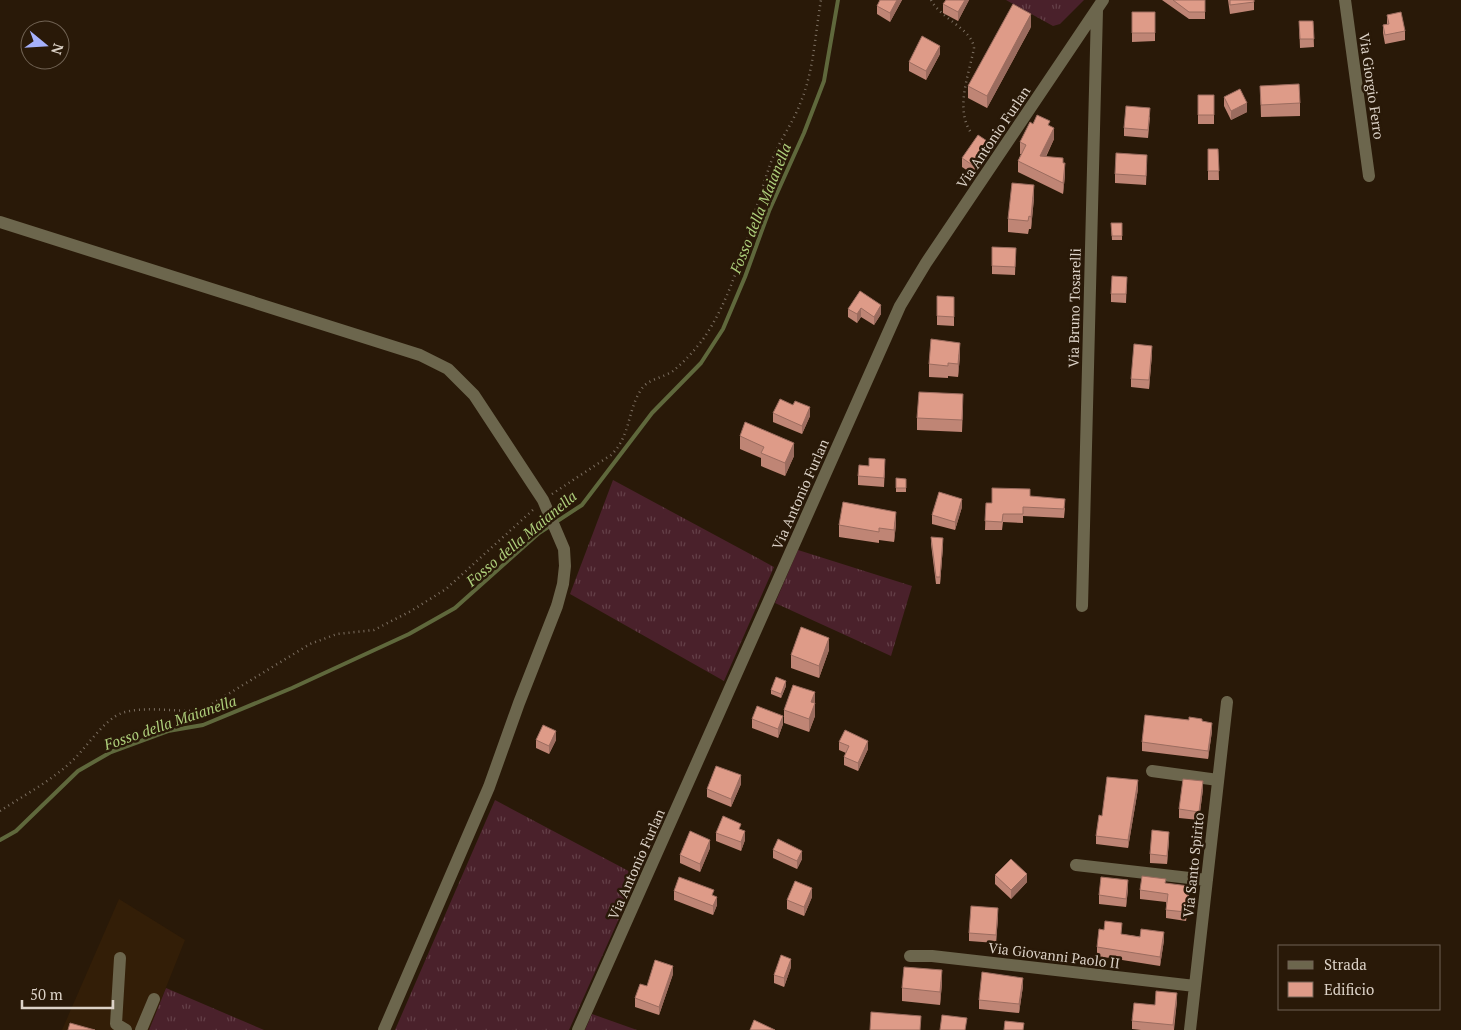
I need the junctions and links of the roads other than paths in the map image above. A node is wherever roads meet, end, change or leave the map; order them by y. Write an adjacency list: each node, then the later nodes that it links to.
1 (1345, 0): 3 (street, Via Giorgio Ferro)
2 (1100, 5): 5 (street, Via Bruno Tosarelli); 18 (street, Via Antonio Furlan)
3 (1369, 176)
4 (0, 222): 17 (street)
5 (1082, 606)
6 (1226, 702): 8 (street, Via Santo Spirito)
7 (1152, 771): 8 (street)
8 (1218, 780): 10 (street, Via Santo Spirito)
9 (1076, 865): 10 (street)
10 (1207, 880): 13 (street, Via Santo Spirito)
11 (910, 956): 13 (street, Via Giovanni Paolo II)
12 (120, 958): 15 (street)
13 (1195, 986): 19 (street, Via Santo Spirito)
14 (154, 999): 16 (street)
15 (126, 1030)
16 (141, 1030)
17 (384, 1030)
18 (578, 1030)
19 (1190, 1030)

